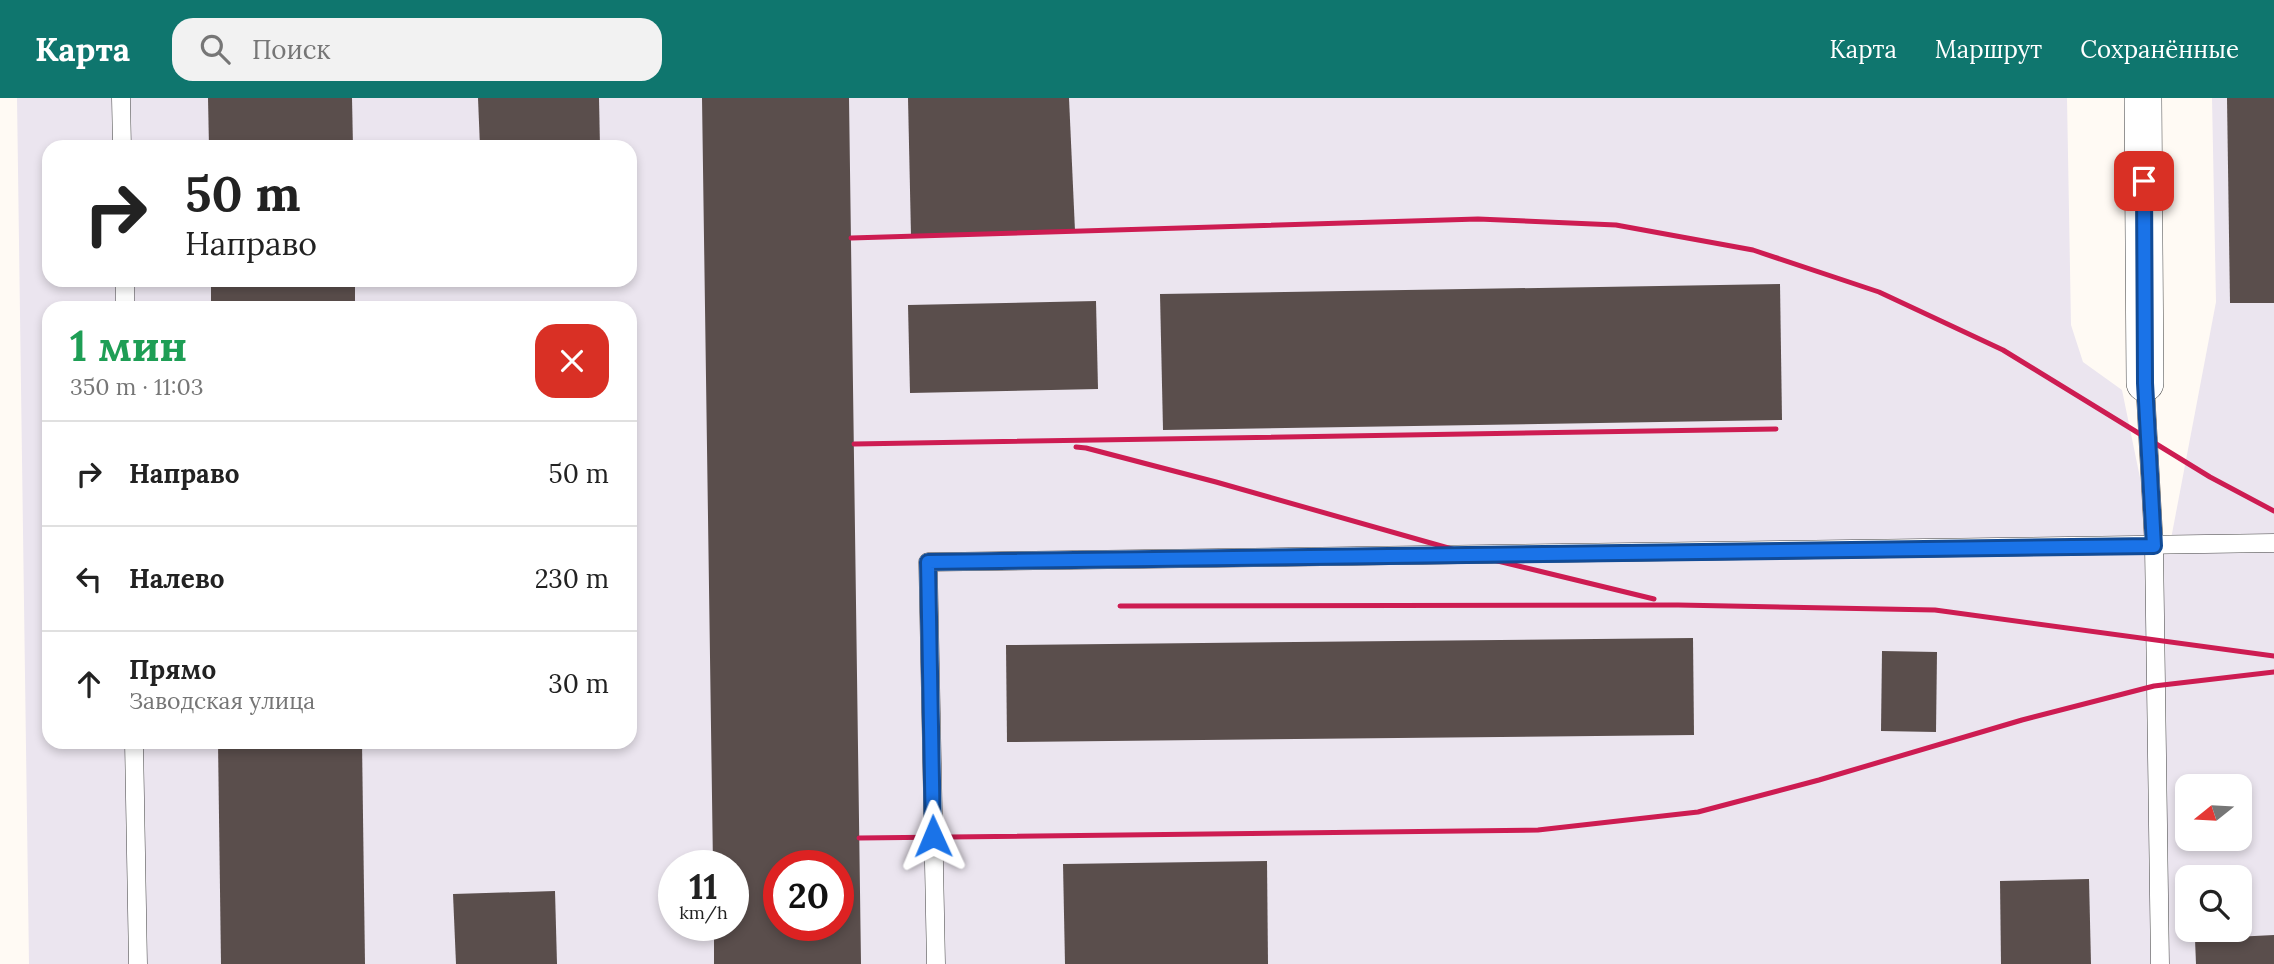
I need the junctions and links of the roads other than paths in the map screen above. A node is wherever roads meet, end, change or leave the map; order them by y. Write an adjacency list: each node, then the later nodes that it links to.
1 (121, 98): 3 (lane)
2 (2143, 98): 4 (street)
3 (122, 140)
4 (2145, 383): 6 (lane)
5 (2274, 543): 6 (lane)
6 (2154, 546): 9 (lane); 10 (lane)
7 (134, 749): 8 (lane)
8 (138, 964)
9 (936, 964)
10 (2160, 964)

